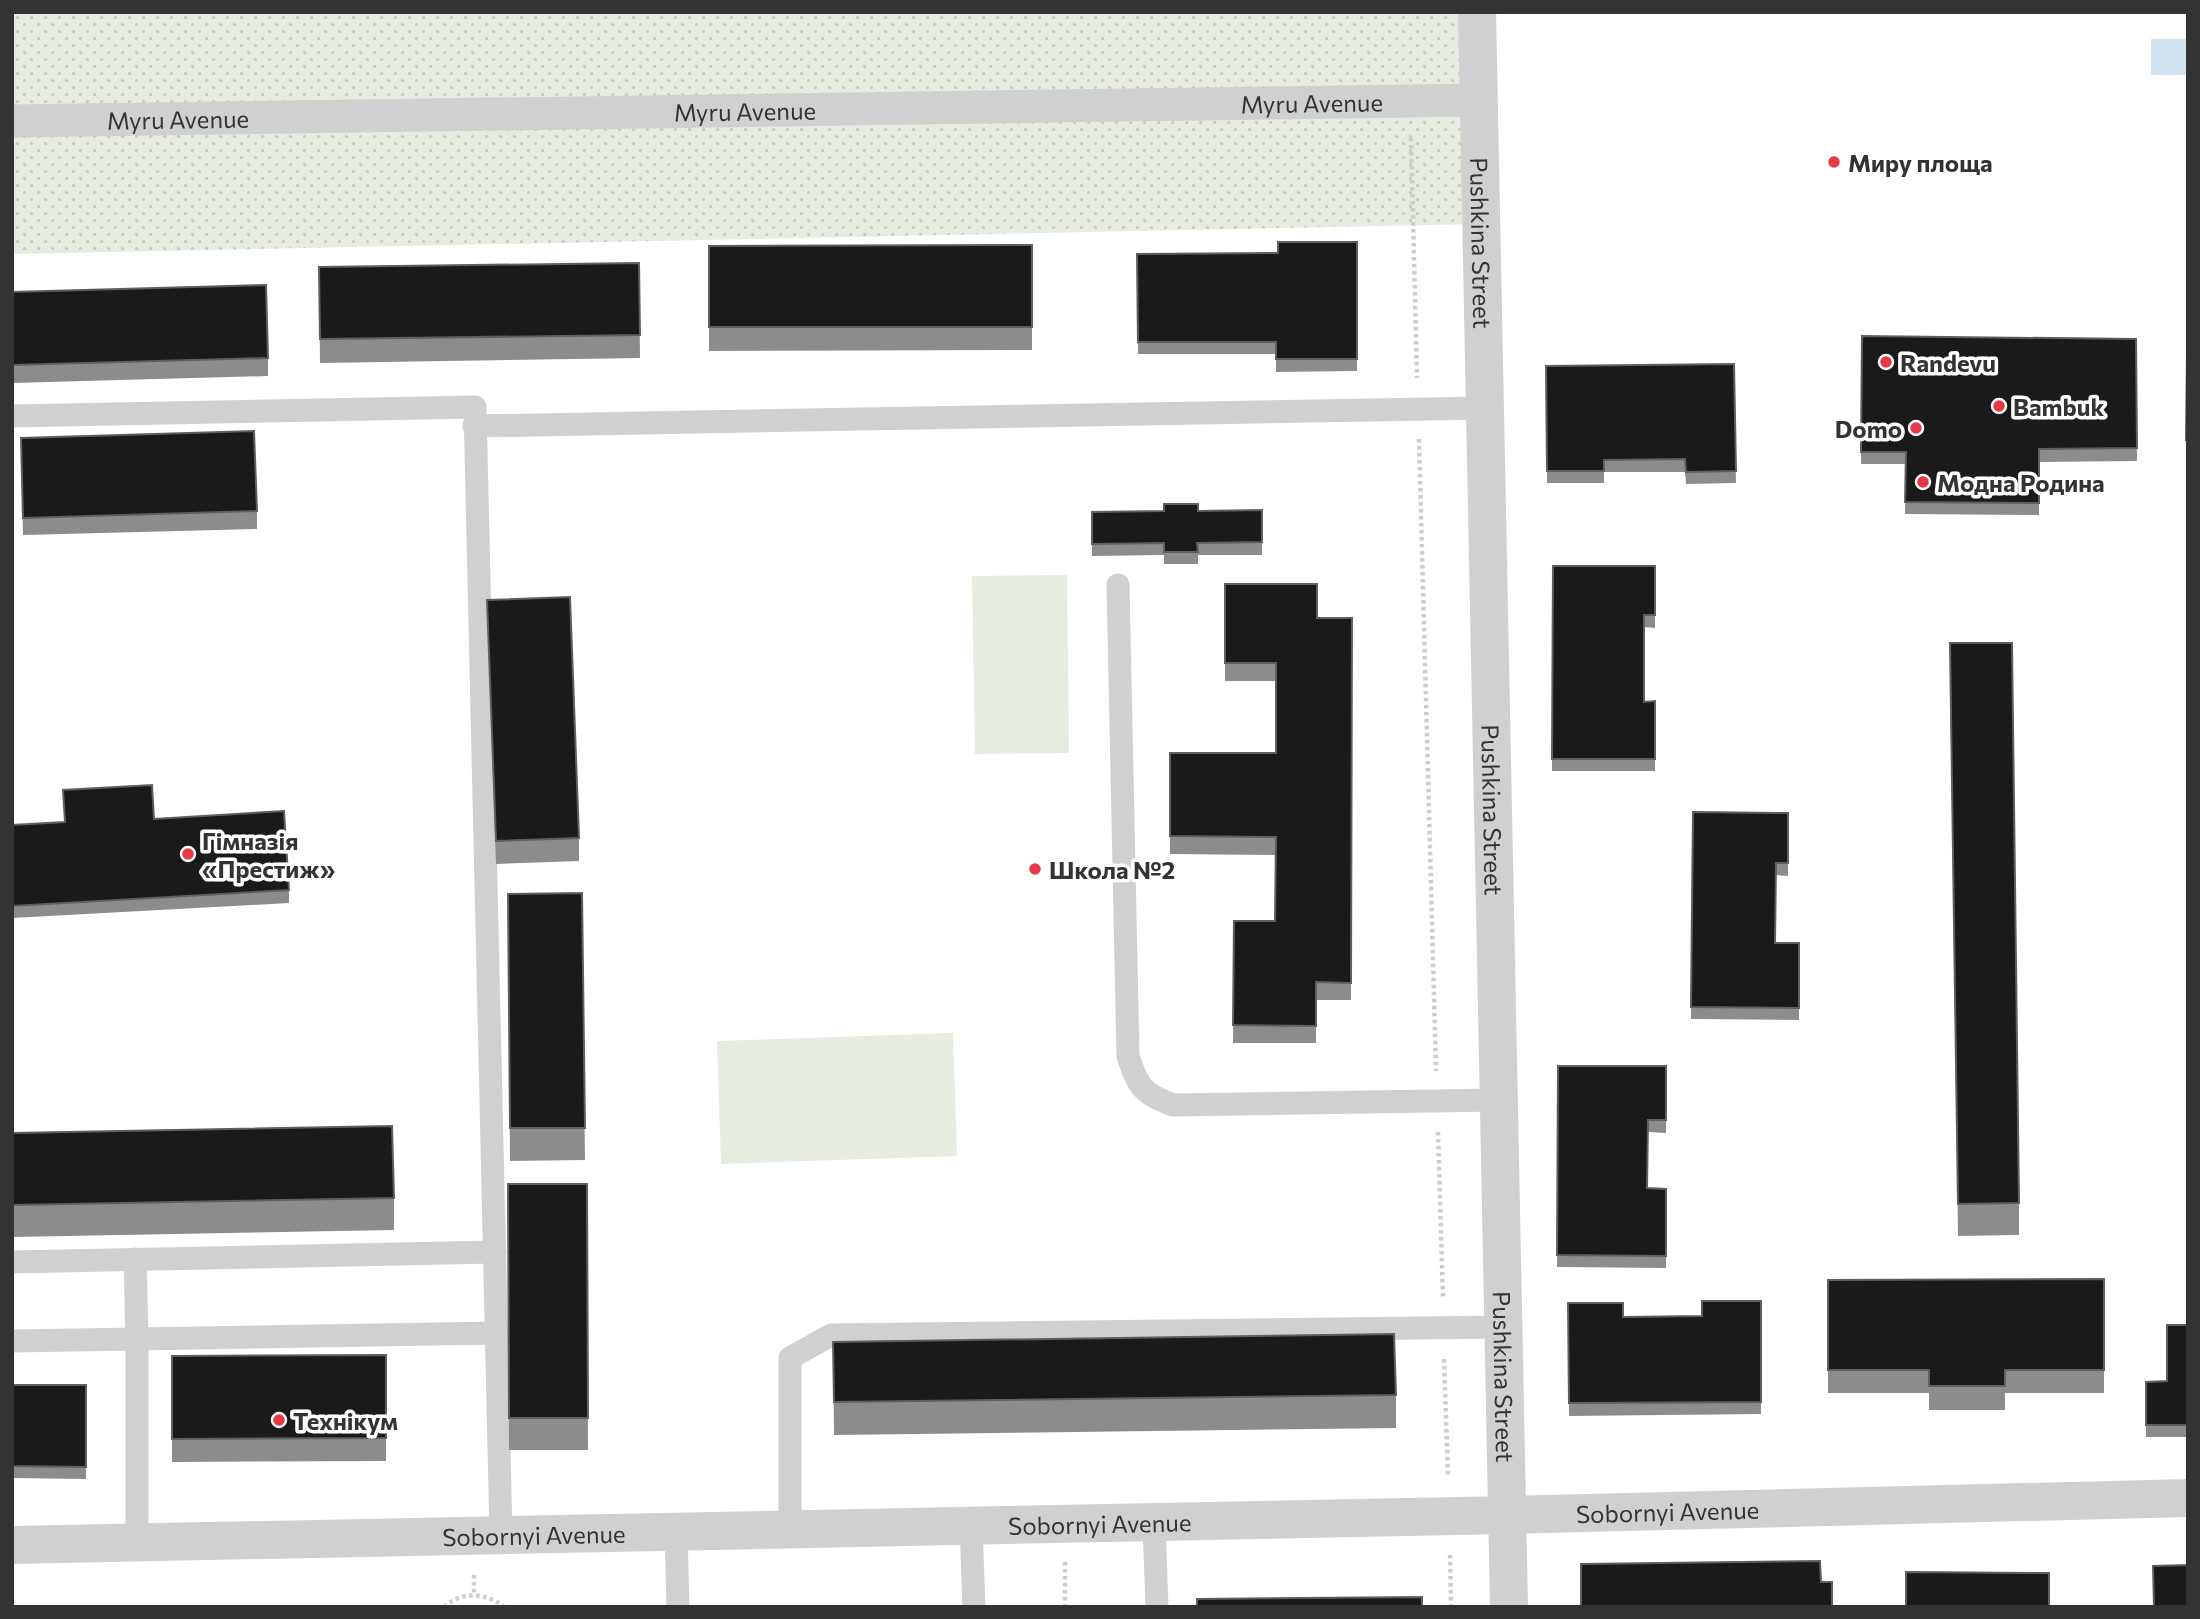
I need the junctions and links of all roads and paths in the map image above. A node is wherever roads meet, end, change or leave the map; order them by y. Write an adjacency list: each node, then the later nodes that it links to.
1 (1476, 12): 2 (street, Pushkina Street)
2 (1478, 100): 3 (street, Myru Avenue); 6 (street, Pushkina Street)
3 (1410, 101): 4 (street, Myru Avenue); 5 (path)
4 (12, 121)
5 (1417, 380)
6 (1485, 408): 8 (lane); 12 (street, Pushkina Street)
7 (12, 416): 8 (lane)
8 (474, 426): 14 (lane)
9 (1419, 436): 11 (path)
10 (1118, 585): 12 (lane)
11 (1437, 1078)
12 (1499, 1100): 18 (street, Pushkina Street)
13 (1438, 1120): 17 (path)
14 (495, 1252): 15 (lane); 19 (lane)
15 (135, 1259): 16 (lane); 20 (lane)
16 (12, 1262)
17 (1443, 1302)
18 (1504, 1327): 25 (street, Pushkina Street); 28 (lane)
19 (497, 1333): 20 (lane); 30 (lane)
20 (137, 1339): 21 (lane); 31 (lane)
21 (12, 1341)
22 (1444, 1357): 23 (path)
23 (1448, 1483)
24 (2188, 1498): 25 (street, Sobornyi Avenue)
25 (1508, 1515): 26 (street, Sobornyi Avenue); 42 (street, Pushkina Street)
26 (1154, 1523): 27 (street, Sobornyi Avenue); 40 (lane)
27 (971, 1526): 28 (street, Sobornyi Avenue); 38 (lane)
28 (790, 1530): 29 (street, Sobornyi Avenue)
29 (676, 1532): 30 (street, Sobornyi Avenue); 37 (lane)
30 (501, 1535): 31 (street, Sobornyi Avenue)
31 (137, 1543): 32 (street, Sobornyi Avenue)
32 (12, 1545)
33 (1450, 1552): 41 (path)
34 (1065, 1559): 39 (path)
35 (444, 1607): 36 (path)
36 (505, 1607)
37 (678, 1607)
38 (974, 1607)
39 (1065, 1607)
40 (1157, 1607)
41 (1451, 1607)
42 (1509, 1607)

